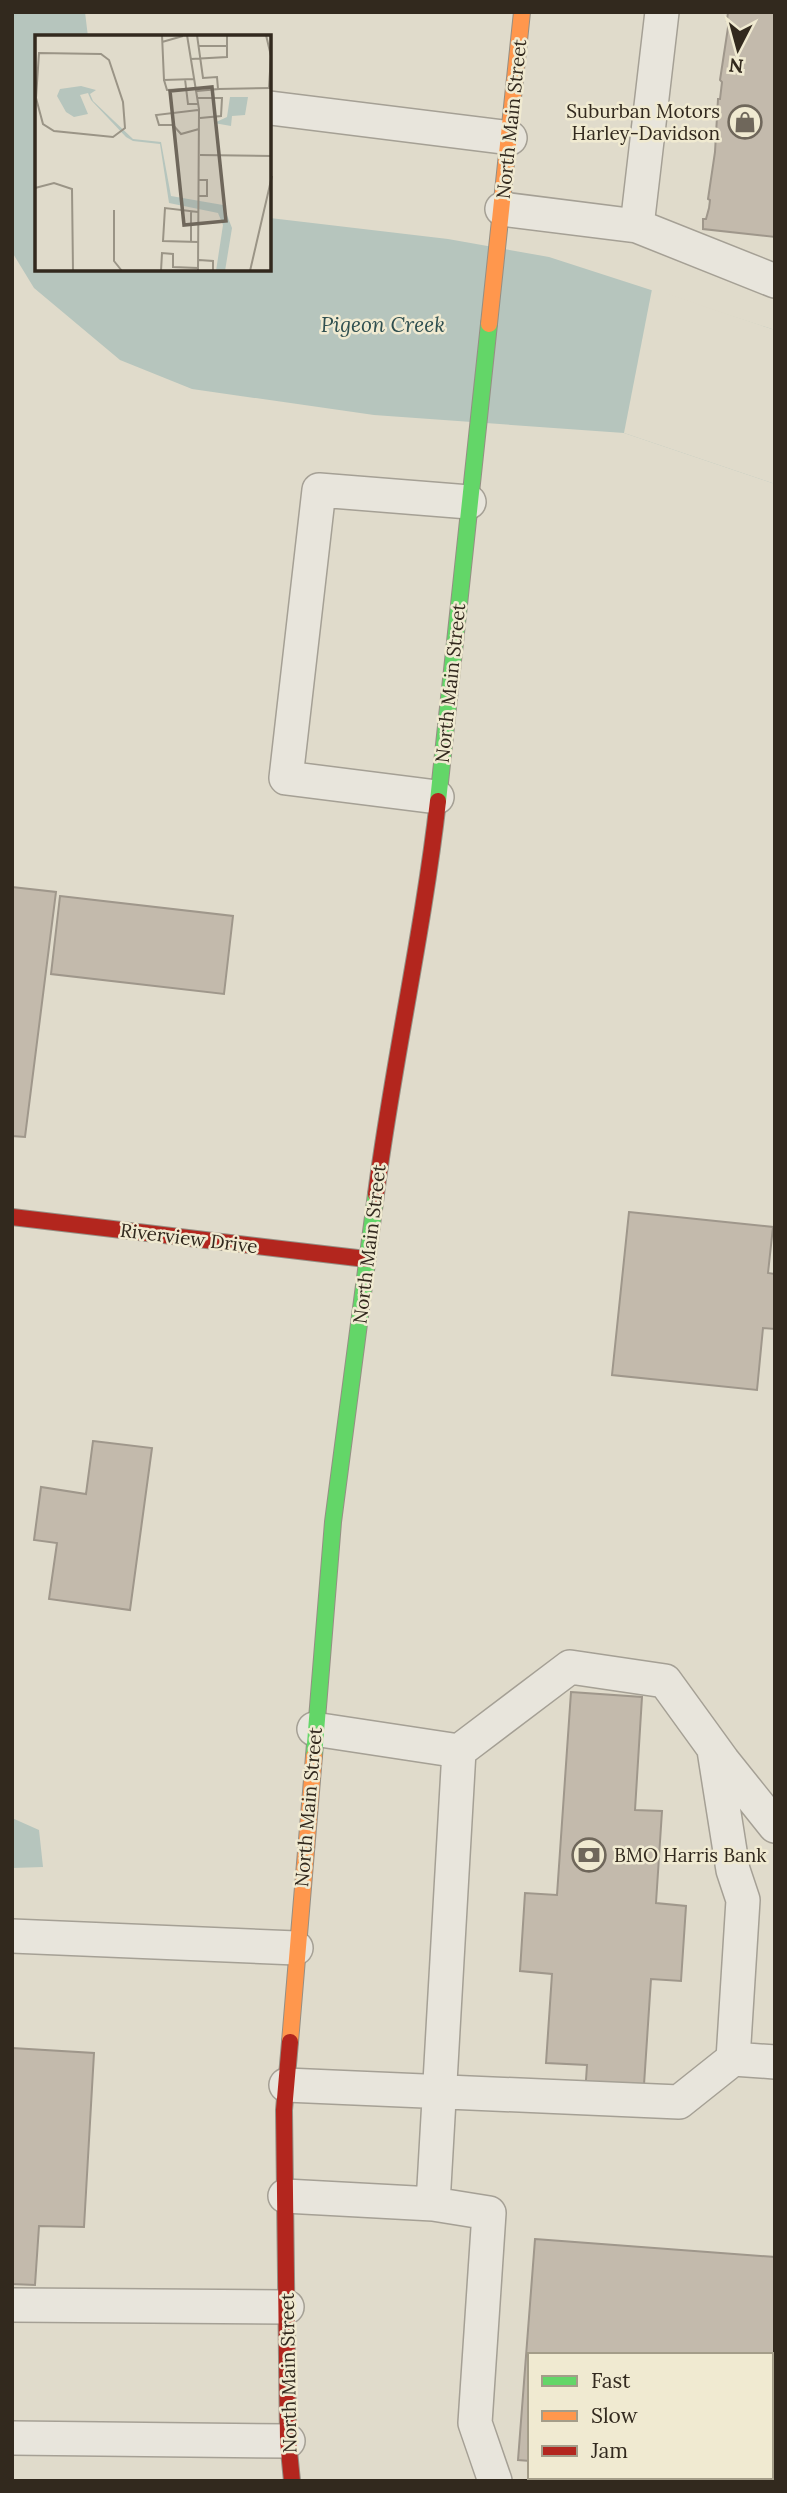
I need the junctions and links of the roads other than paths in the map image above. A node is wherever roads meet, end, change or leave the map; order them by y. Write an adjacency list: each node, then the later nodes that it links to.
1 (522, 12): 4 (main road, North Main Street)
2 (662, 12): 6 (lane)
3 (271, 108): 4 (lane)
4 (510, 138): 5 (main road, North Main Street)
5 (502, 209): 6 (lane); 8 (main road, North Main Street)
6 (637, 226): 7 (lane)
7 (775, 281)
8 (469, 502): 9 (main road, North Main Street); 9 (lane)
9 (437, 797): 11 (main road, North Main Street)
10 (12, 1217): 11 (main road, Riverview Drive)
11 (366, 1259): 12 (main road, North Main Street)
12 (314, 1729): 14 (lane); 17 (main road, North Main Street)
13 (713, 1747): 14 (lane); 15 (lane); 18 (lane)
14 (459, 1751): 21 (lane)
15 (775, 1826)
16 (12, 1936): 17 (lane)
17 (296, 1948): 20 (main road, North Main Street)
18 (733, 2059): 19 (lane); 21 (lane)
19 (775, 2062)
20 (286, 2085): 21 (lane); 22 (main road, North Main Street)
21 (439, 2092): 23 (lane)
22 (285, 2196): 23 (lane); 25 (main road, North Main Street)
23 (433, 2203): 29 (lane)
24 (12, 2305): 25 (lane)
25 (286, 2307): 27 (main road, North Main Street)
26 (12, 2438): 27 (lane)
27 (288, 2441): 28 (main road, North Main Street)
28 (292, 2481)
29 (495, 2481)

